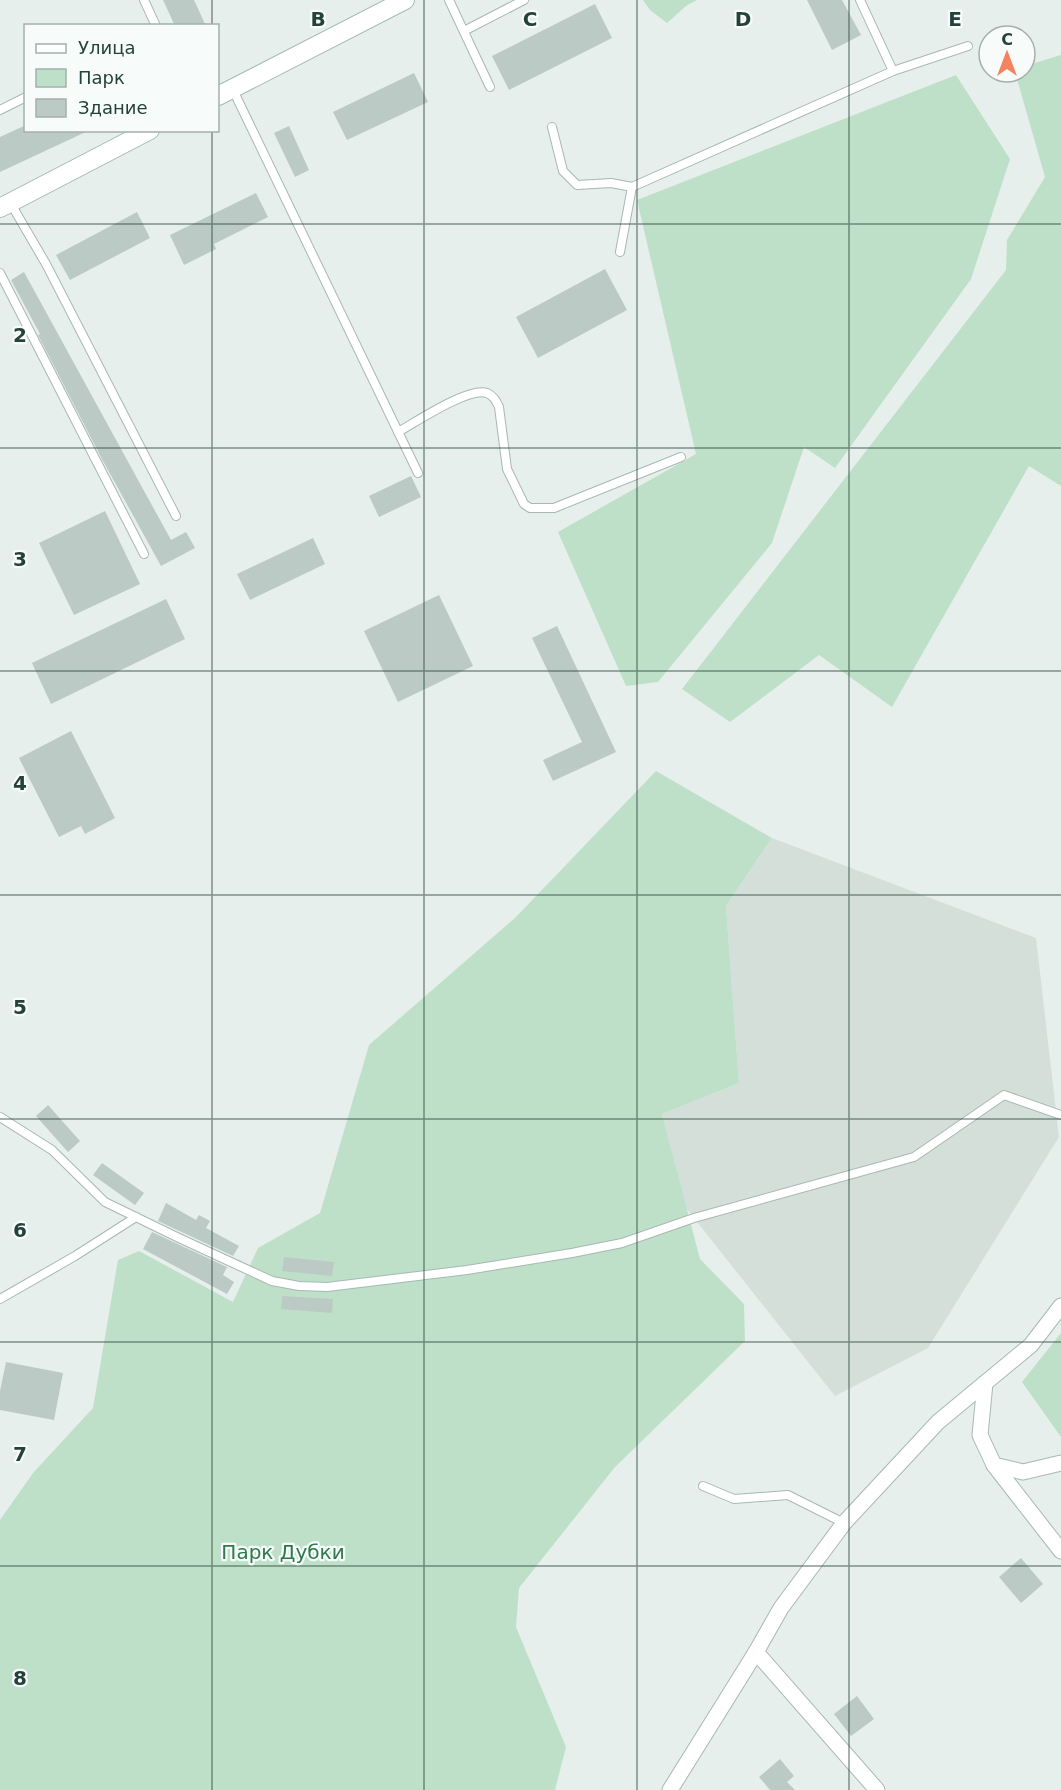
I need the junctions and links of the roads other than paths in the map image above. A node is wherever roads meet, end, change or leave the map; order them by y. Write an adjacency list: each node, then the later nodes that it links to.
1 (144, 0): 6 (lane)
2 (405, 0): 11 (street)
3 (450, 0): 7 (lane)
4 (524, 0): 7 (lane)
5 (860, 0): 9 (lane)
6 (155, 24)
7 (464, 31): 10 (lane)
8 (968, 46): 9 (lane)
9 (893, 70): 16 (lane)
10 (490, 87)
11 (225, 92): 20 (lane)
12 (24, 99): 13 (lane)
13 (0, 110)
14 (552, 127): 16 (lane)
15 (145, 132): 17 (street)
16 (632, 187): 18 (lane)
17 (5, 205): 23 (lane)
18 (620, 252)
19 (0, 273): 24 (lane)
20 (398, 432): 21 (lane); 22 (lane)
21 (681, 457)
22 (418, 473)
23 (176, 516)
24 (144, 554)
25 (1061, 1114): 27 (lane)
26 (0, 1117): 27 (lane)
27 (136, 1217): 28 (lane)
28 (0, 1299)
29 (1061, 1307): 30 (street)
30 (984, 1383): 32 (street); 34 (street)
31 (1061, 1463): 32 (street)
32 (994, 1465): 35 (street)
33 (703, 1486): 34 (lane)
34 (844, 1523): 36 (street)
35 (1061, 1551)
36 (756, 1652): 37 (street); 38 (street)
37 (670, 1790)
38 (877, 1790)

